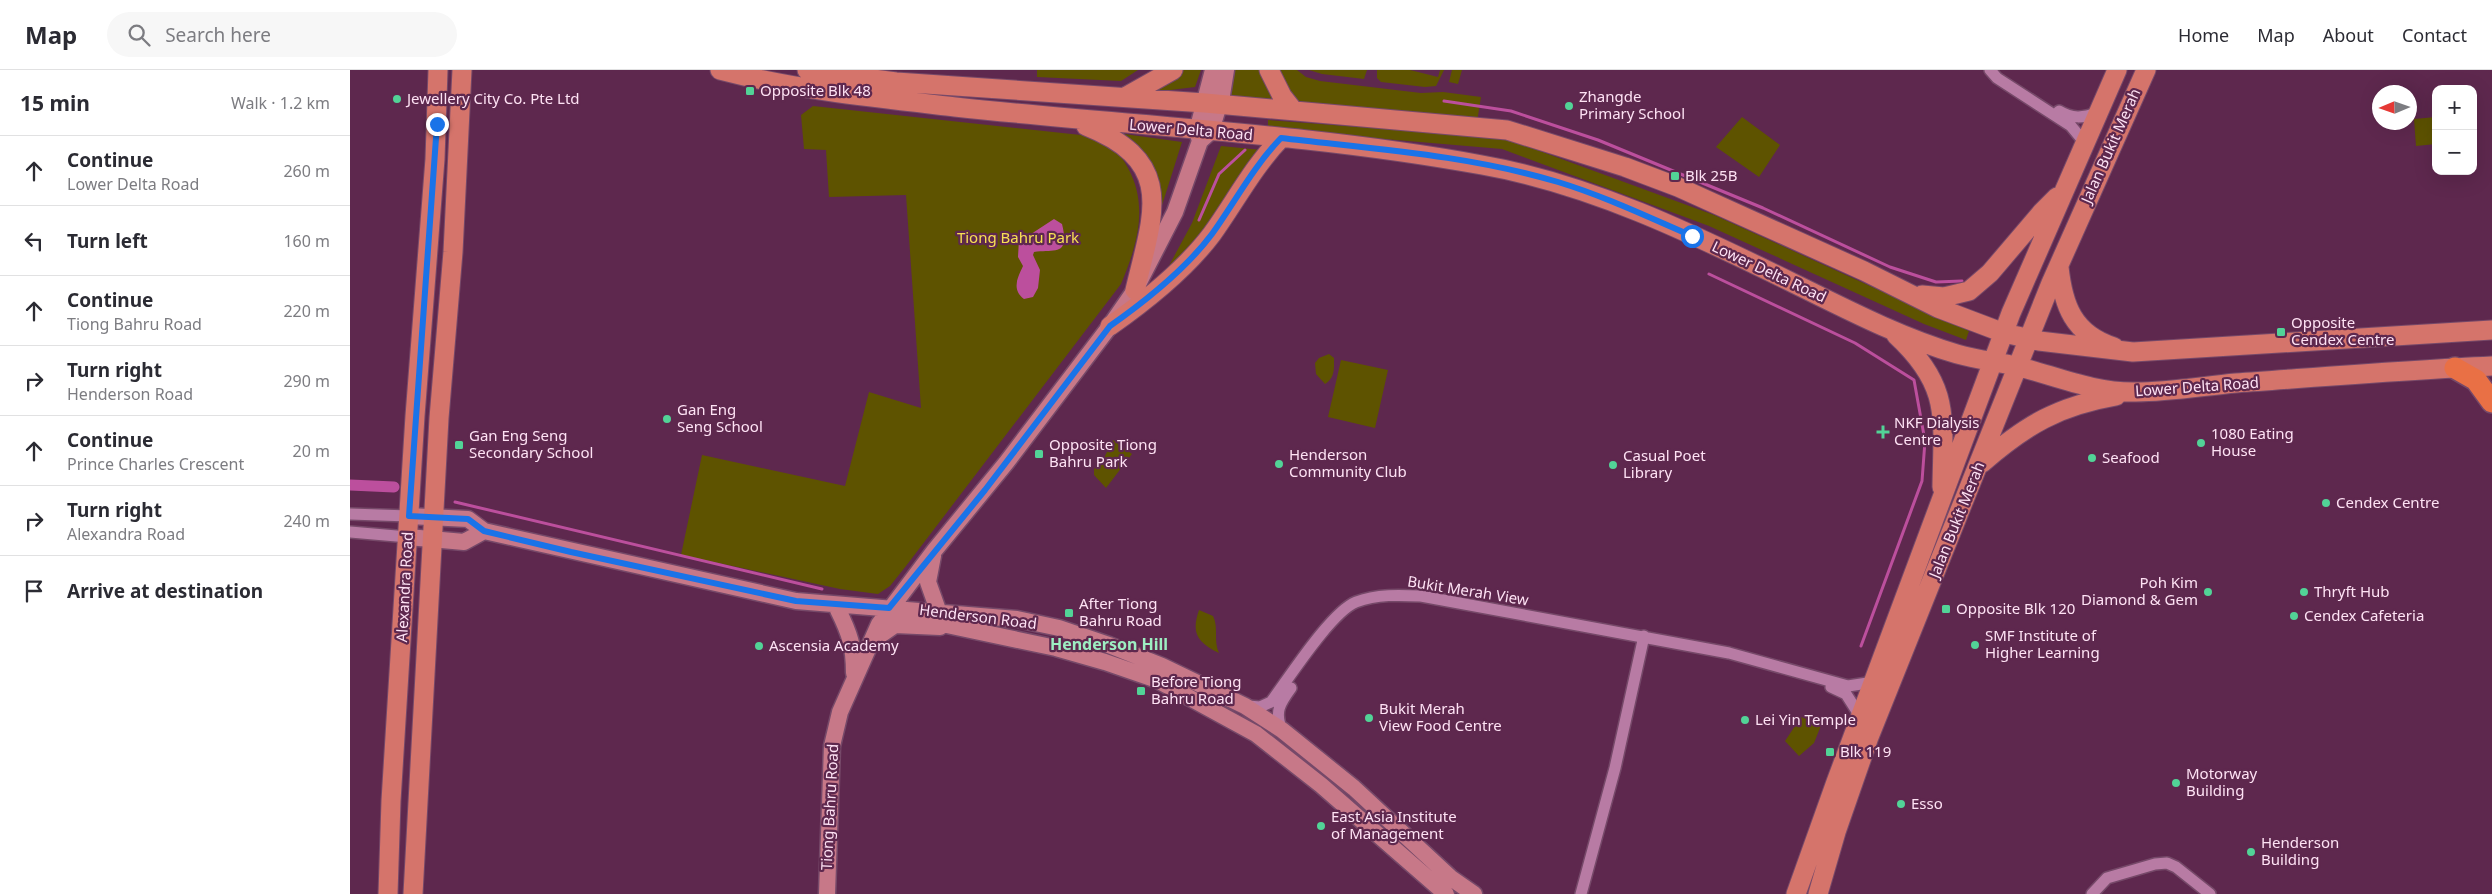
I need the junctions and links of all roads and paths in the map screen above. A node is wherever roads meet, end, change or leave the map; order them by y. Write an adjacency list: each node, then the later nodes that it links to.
1 (438, 70): 41 (main road, Alexandra Road)
2 (720, 70): 13 (main road, Lower Delta Road)
3 (808, 70): 13 (main road, Lower Delta Road)
4 (1173, 70): 14 (main road)
5 (1213, 70): 15 (main road, Tiong Bahru Road)
6 (1226, 70): 15 (main road, Tiong Bahru Road)
7 (1269, 70): 16 (main road)
8 (1990, 70): 21 (street)
9 (1997, 70): 17 (street)
10 (2117, 70): 17 (main road, Jalan Bukit Merah)
11 (2146, 70): 23 (main road, Jalan Bukit Merah)
12 (463, 72): 42 (main road, Alexandra Road)
13 (888, 83): 14 (main road, Lower Delta Road); 18 (main road, Lower Delta Road)
14 (1126, 98): 15 (main road, Lower Delta Road)
15 (1212, 104): 16 (main road, Lower Delta Road); 19 (main road, Tiong Bahru Road)
16 (1293, 110): 25 (main road, Lower Delta Road)
17 (2097, 113): 21 (main road, Jalan Bukit Merah)
18 (1070, 119): 19 (main road, Lower Delta Road); 24 (main road)
19 (1203, 134): 20 (main road, Lower Delta Road); 24 (main road, Tiong Bahru Road)
20 (1281, 138): 26 (main road); 27 (main road, Lower Delta Road)
21 (2085, 143): 22 (main road, Jalan Bukit Merah)
22 (2064, 191): 25 (main road); 29 (main road, Jalan Bukit Merah)
23 (2059, 265): 30 (main road, Jalan Bukit Merah); 31 (main road)
24 (1135, 290): 26 (main road, Tiong Bahru Road)
25 (1908, 292): 29 (main road, Lower Delta Road)
26 (1110, 326): 47 (main road, Tiong Bahru Road)
27 (1889, 329): 32 (main road, Lower Delta Road); 39 (main road)
28 (2492, 330): 31 (main road, Lower Delta Road)
29 (2004, 333): 30 (main road, Lower Delta Road); 32 (main road, Jalan Bukit Merah)
30 (2028, 339): 31 (main road, Lower Delta Road); 34 (main road, Jalan Bukit Merah)
31 (2133, 352)
32 (1994, 362): 34 (main road, Lower Delta Road); 39 (main road, Jalan Bukit Merah)
33 (2492, 366): 35 (main road, Lower Delta Road)
34 (2018, 367): 36 (main road, Lower Delta Road); 38 (main road, Jalan Bukit Merah)
35 (2452, 368): 36 (main road, Lower Delta Road); 37 (highway)
36 (2134, 392): 38 (main road)
37 (2492, 402)
38 (1979, 466): 68 (main road, Jalan Bukit Merah)
39 (1942, 495): 56 (main road, Jalan Bukit Merah)
40 (350, 514): 41 (street)
41 (409, 516): 42 (main road, Henderson Road); 45 (main road, Alexandra Road)
42 (434, 516): 43 (main road, Henderson Road); 46 (main road, Alexandra Road)
43 (484, 531): 46 (main road); 48 (main road, Henderson Road)
44 (350, 532): 45 (street)
45 (408, 537): 46 (main road); 60 (main road, Alexandra Road)
46 (433, 540): 61 (main road, Alexandra Road)
47 (934, 551): 50 (main road, Tiong Bahru Road); 51 (main road)
48 (818, 604): 49 (main road, Henderson Road); 50 (main road, Henderson Road)
49 (838, 610): 50 (main road, Henderson Road); 55 (main road)
50 (886, 611): 51 (main road, Henderson Road); 52 (main road, Henderson Road); 54 (main road, Tiong Bahru Road)
51 (939, 613): 57 (main road, Henderson Road)
52 (974, 630): 54 (main road); 63 (main road, Henderson Road)
53 (1646, 640): 56 (street, Bukit Merah View); 57 (street, Bukit Merah View); 58 (street, Bukit Merah View); 59 (street, Bukit Merah View); 65 (street); 66 (street)
54 (871, 642): 55 (main road, Tiong Bahru Road)
55 (854, 678): 62 (main road, Tiong Bahru Road)
56 (1874, 682): 58 (main road, Jalan Bukit Merah)
57 (1245, 706): 59 (main road, Henderson Road)
58 (1860, 716): 67 (main road, Jalan Bukit Merah)
59 (1282, 730): 64 (main road, Henderson Road)
60 (388, 894)
61 (413, 894)
62 (827, 894)
63 (1446, 894)
64 (1474, 894)
65 (1581, 894)
66 (1587, 894)
67 (1796, 894)
68 (1818, 894)
69 (2092, 894): 70 (street)
70 (2210, 894)

